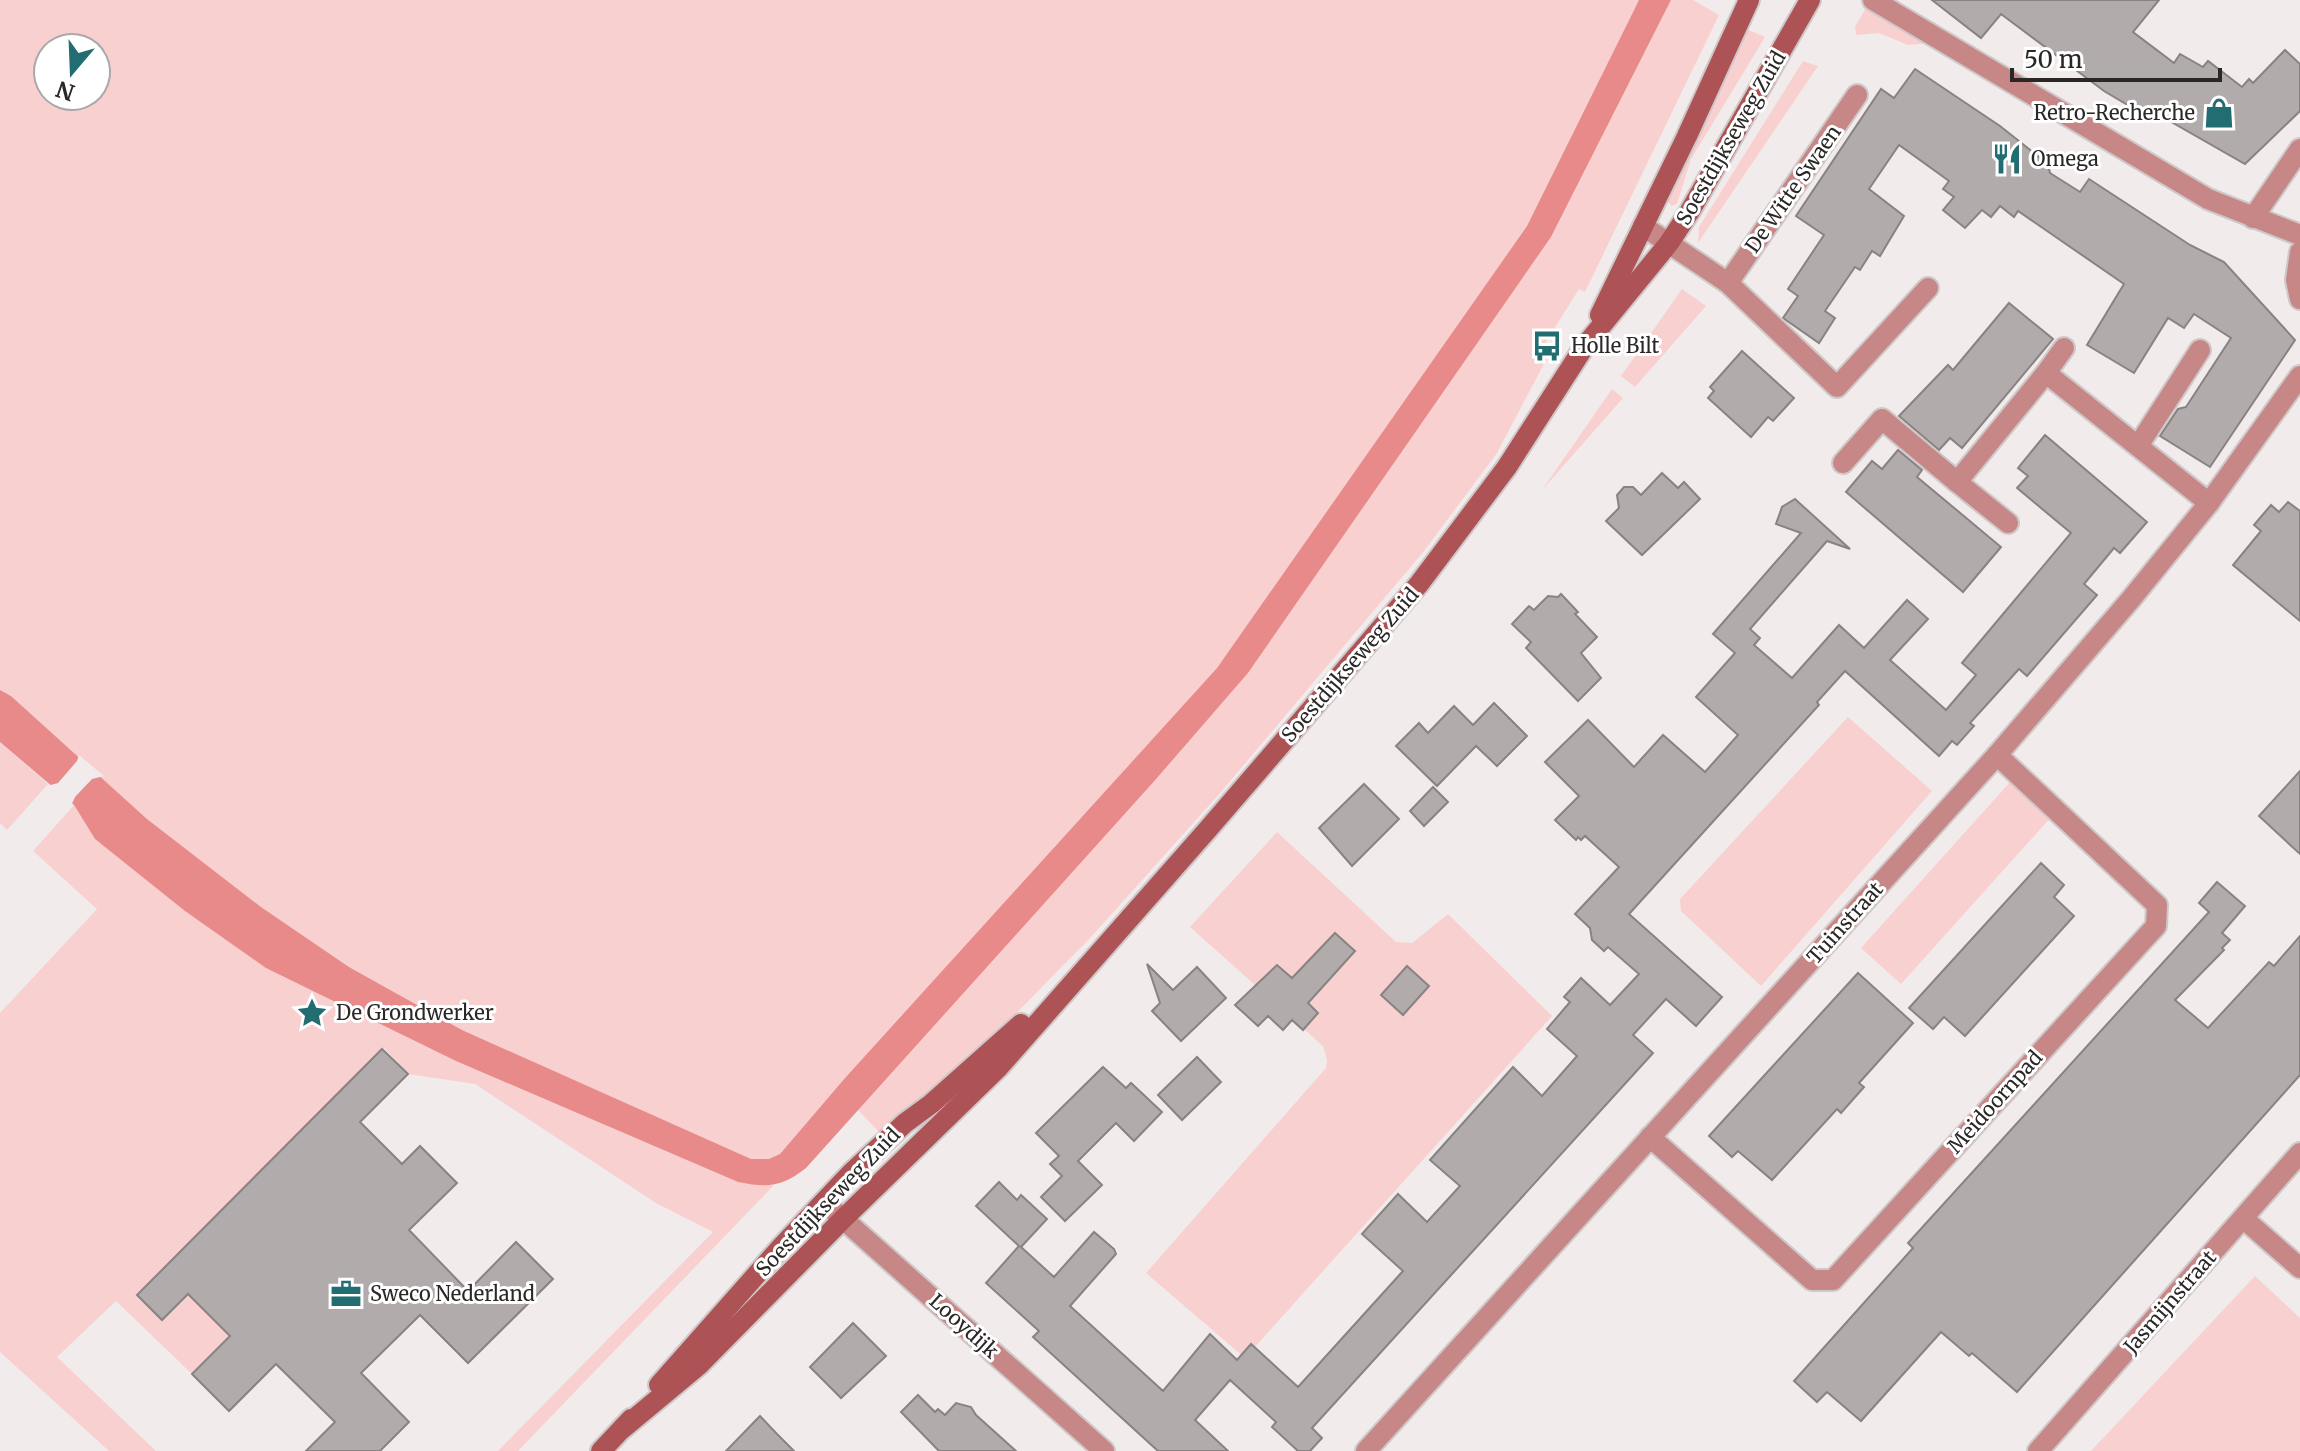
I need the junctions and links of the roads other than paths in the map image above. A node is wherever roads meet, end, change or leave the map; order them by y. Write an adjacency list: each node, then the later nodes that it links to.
1 (1749, 0): 7 (main road, Soestdijkseweg Zuid)
2 (1810, 0): 9 (main road, Soestdijkseweg Zuid)
3 (1873, 0): 6 (street)
4 (1857, 95): 11 (street, De Witte Swaen)
5 (2300, 149): 6 (street)
6 (2253, 218): 8 (street)
7 (1643, 226): 9 (street); 14 (main road, Soestdijkseweg Zuid)
8 (2300, 235)
9 (1669, 243): 11 (street); 14 (main road, Soestdijkseweg Zuid)
10 (2300, 252): 13 (street)
11 (1728, 283): 12 (street)
12 (1928, 288)
13 (2300, 299)
14 (1584, 347): 25 (main road, Soestdijkseweg Zuid)
15 (2064, 348): 17 (street)
16 (2200, 350): 19 (street)
17 (2046, 373): 19 (street); 21 (street)
18 (2300, 376): 22 (street, Tuinstraat)
19 (2138, 446): 22 (street)
20 (1843, 463): 21 (street)
21 (1957, 482): 23 (street)
22 (2209, 503): 24 (street, Tuinstraat)
23 (2008, 523)
24 (1997, 755): 26 (street, Tuinstraat); 26 (street, Meidoornpad)
25 (1088, 963): 28 (main road, Soestdijkseweg Zuid); 29 (main road, Soestdijkseweg Zuid)
26 (1650, 1137): 35 (street, Tuinstraat)
27 (2300, 1153): 30 (street, Jasmijnstraat)
28 (824, 1202): 29 (street, Looydijk); 32 (main road, Soestdijkseweg Zuid)
29 (843, 1219): 32 (main road, Soestdijkseweg Zuid); 34 (street, Looydijk)
30 (2244, 1219): 31 (street); 36 (street, Jasmijnstraat)
31 (2300, 1268)
32 (622, 1429): 33 (main road, Soestdijkseweg Zuid)
33 (601, 1451)
34 (1104, 1451)
35 (1366, 1451)
36 (2038, 1451)

